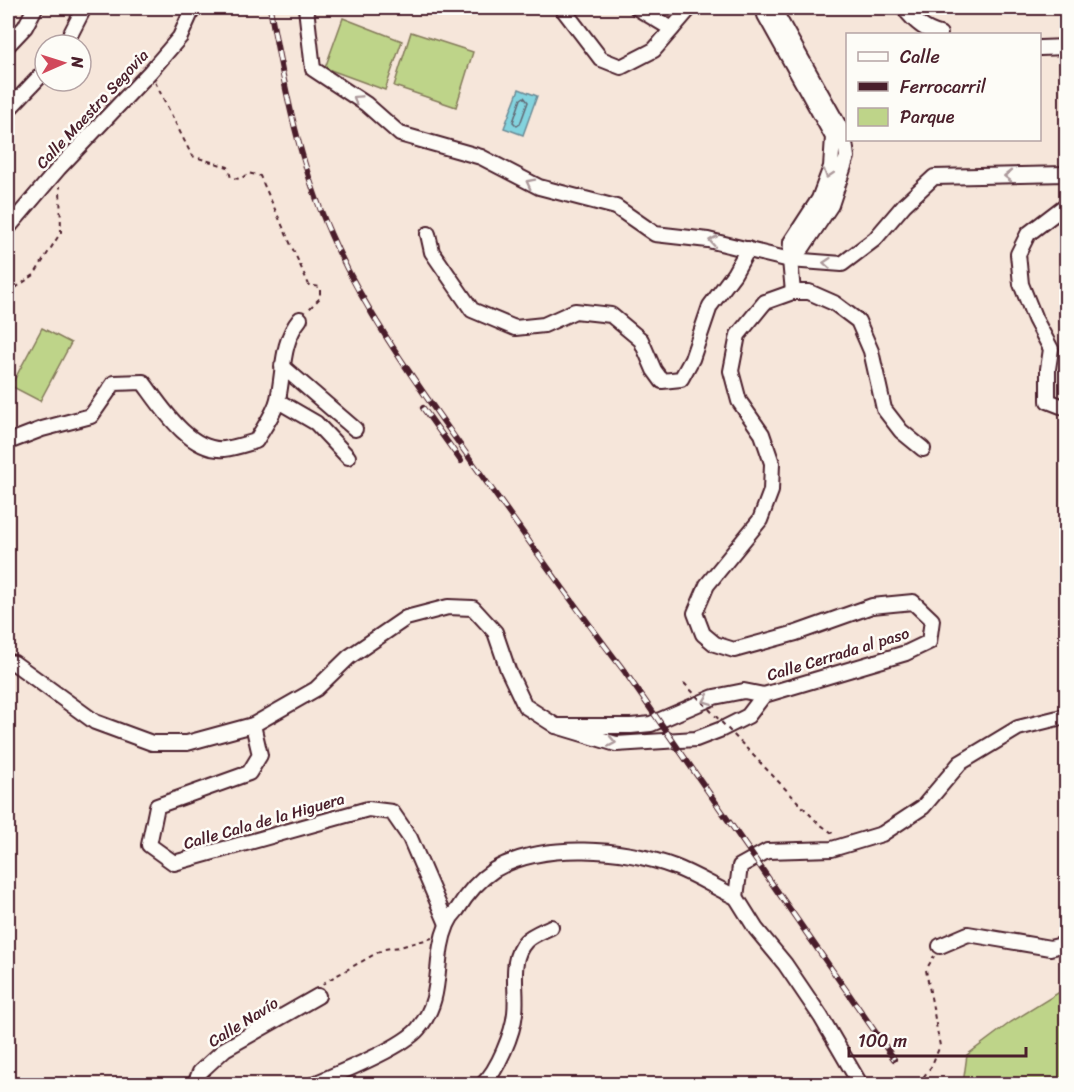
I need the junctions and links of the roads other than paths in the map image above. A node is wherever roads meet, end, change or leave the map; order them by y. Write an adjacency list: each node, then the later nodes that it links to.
1 (35, 8): 14 (street)
2 (84, 8): 12 (street)
3 (193, 8): 21 (street, Calle Maestro Segovia)
4 (306, 8): 23 (street, one-way to 4)
5 (562, 8): 11 (street)
6 (637, 8): 11 (street)
7 (690, 8): 11 (street)
8 (764, 8): 24 (street, one-way to 24)
9 (773, 8): 24 (street)
10 (904, 8): 13 (street)
11 (672, 29)
12 (71, 33)
13 (934, 33)
14 (8, 45)
15 (1066, 47): 16 (street)
16 (1041, 48)
17 (33, 84): 18 (street)
18 (8, 110)
19 (1066, 174): 24 (street, one-way to 24)
20 (1066, 206): 29 (street)
21 (8, 228)
22 (428, 234): 23 (street)
23 (748, 249): 24 (street)
24 (790, 260): 25 (street)
25 (793, 292): 32 (street); 35 (street, Calle Cerrada al paso)
26 (300, 319): 27 (street)
27 (282, 366): 28 (street); 30 (street)
28 (278, 401): 31 (street); 33 (street)
29 (1066, 408)
30 (355, 429)
31 (8, 442)
32 (923, 449)
33 (348, 458)
34 (10, 664): 37 (street)
35 (764, 695): 38 (street, Calle Cerrada al paso, one-way to 38); 38 (street, Calle Cerrada al paso, one-way to 35)
36 (1066, 716): 39 (street)
37 (253, 725): 38 (street, Calle Cerrada al paso); 40 (street, Calle Cala de la Higuera)
38 (556, 726)
39 (736, 897): 40 (street); 48 (street)
40 (447, 924): 46 (street)
41 (550, 927): 47 (street)
42 (1066, 944): 43 (street)
43 (940, 946)
44 (318, 996): 45 (street, Calle Navío)
45 (195, 1084)
46 (314, 1084)
47 (483, 1084)
48 (860, 1084)

